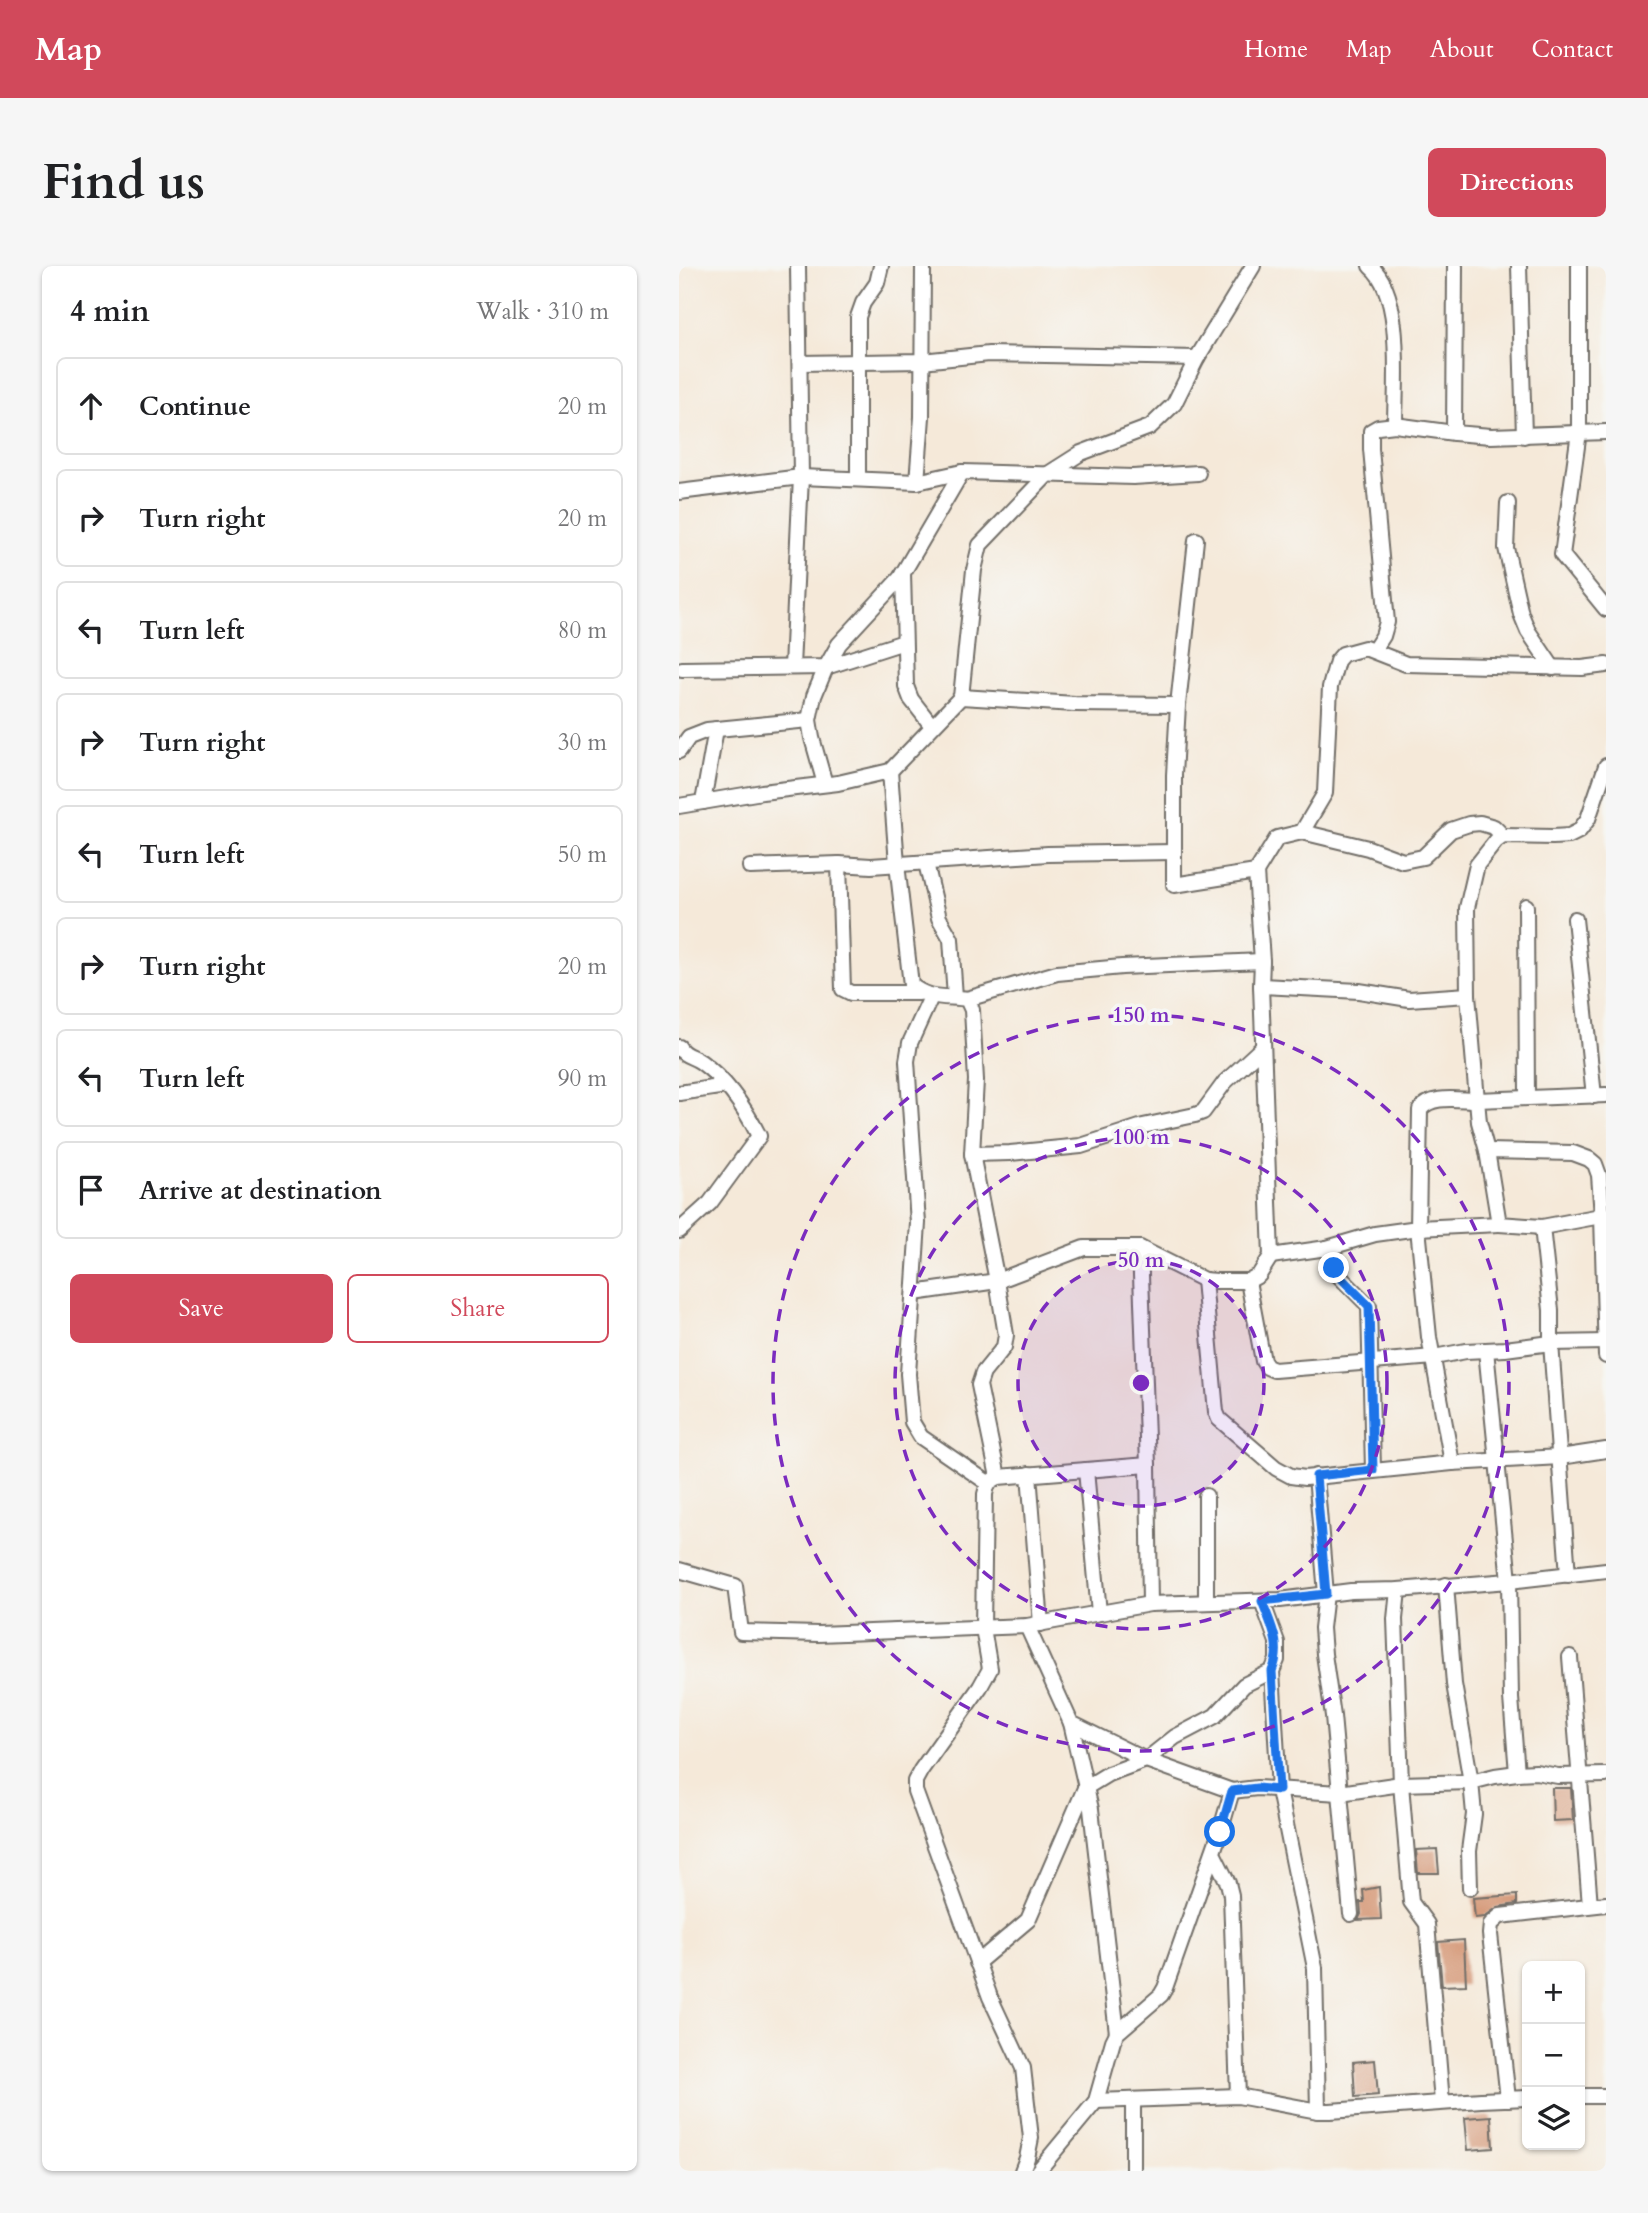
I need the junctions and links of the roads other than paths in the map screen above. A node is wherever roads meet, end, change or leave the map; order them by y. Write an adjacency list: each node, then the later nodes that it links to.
1 (798, 266): 12 (street)
2 (881, 266): 10 (street)
3 (923, 266): 11 (street)
4 (1253, 266): 9 (street)
5 (1370, 266): 13 (street)
6 (1455, 266): 16 (street)
7 (1519, 266): 17 (street)
8 (1579, 266): 14 (street)
9 (1197, 358): 11 (street); 20 (street)
10 (858, 361): 11 (street); 12 (street); 22 (street)
11 (922, 361): 23 (street)
12 (800, 363): 21 (street)
13 (1395, 425): 16 (street); 30 (street)
14 (1579, 432): 15 (street); 17 (street); 28 (street)
15 (1606, 432)
16 (1454, 433): 17 (street)
17 (1524, 436)
18 (962, 472): 20 (street); 23 (street); 27 (street)
19 (1198, 473): 20 (street)
20 (1048, 474): 36 (street)
21 (801, 477): 22 (street); 24 (street); 32 (street)
22 (858, 479): 23 (street)
23 (917, 482)
24 (679, 492)
25 (1508, 503): 34 (street)
26 (1196, 540): 37 (street)
27 (903, 573): 29 (street); 33 (street)
28 (1606, 609)
29 (904, 642): 33 (street); 39 (street)
30 (1374, 650): 34 (street); 47 (street)
31 (1606, 664): 34 (street)
32 (792, 667): 33 (street); 35 (street)
33 (826, 667): 38 (street)
34 (1553, 668)
35 (682, 669)
36 (961, 697): 37 (street); 39 (street)
37 (1178, 705): 49 (street)
38 (809, 720): 40 (street); 44 (street)
39 (932, 726): 43 (street)
40 (716, 729): 41 (street); 45 (street)
41 (679, 751)
42 (1606, 766): 48 (street)
43 (890, 771): 44 (street); 52 (street)
44 (825, 784): 45 (street)
45 (703, 802): 46 (street)
46 (679, 806)
47 (1302, 832): 48 (street); 54 (street)
48 (1503, 836): 60 (street)
49 (1174, 852): 50 (street); 54 (street)
50 (926, 863): 52 (street); 61 (street)
51 (839, 864): 52 (street); 53 (street); 59 (street)
52 (897, 864): 59 (street)
53 (750, 867)
54 (1256, 872): 57 (street)
55 (1526, 906): 67 (street)
56 (1575, 919): 66 (street)
57 (1262, 961): 58 (street); 61 (street)
58 (1261, 986): 60 (street); 63 (street)
59 (925, 995): 61 (street); 82 (street)
60 (1468, 995): 68 (street)
61 (961, 998): 70 (street)
62 (679, 1046): 64 (street)
63 (1263, 1047): 70 (street); 78 (street)
64 (726, 1086): 65 (street); 75 (street)
65 (679, 1093)
66 (1600, 1096): 67 (street)
67 (1527, 1098): 68 (street)
68 (1477, 1100): 69 (street); 74 (street)
69 (1487, 1151): 71 (street); 72 (street)
70 (972, 1154): 80 (street)
71 (1604, 1215): 73 (street); 84 (street)
72 (1499, 1224): 73 (street); 74 (street)
73 (1542, 1227): 83 (street)
74 (1418, 1228): 77 (street); 86 (street)
75 (679, 1231)
76 (1140, 1248): 79 (street); 80 (street); 92 (street)
77 (1327, 1248): 78 (street); 87 (street)
78 (1271, 1256): 81 (street)
79 (1204, 1280): 81 (street); 96 (street)
80 (997, 1281): 82 (street); 97 (street)
81 (1248, 1281): 87 (street)
82 (914, 1293): 97 (street)
83 (1551, 1343): 84 (street); 85 (street); 89 (street)
84 (1606, 1347)
85 (1486, 1350): 86 (street); 90 (street)
86 (1434, 1357): 87 (street); 91 (street)
87 (1370, 1362): 94 (street)
88 (1606, 1450): 89 (street)
89 (1560, 1457): 90 (street); 101 (street)
90 (1496, 1461): 91 (street); 102 (street)
91 (1452, 1463): 94 (street)
92 (1148, 1465): 93 (street); 108 (street)
93 (1086, 1470): 95 (street); 109 (street)
94 (1373, 1470): 96 (street)
95 (1029, 1474): 97 (street); 110 (street)
96 (1316, 1476): 105 (street)
97 (993, 1480): 111 (street)
98 (1206, 1496): 107 (street)
99 (679, 1570): 111 (street)
100 (1606, 1570): 101 (street)
101 (1568, 1575): 102 (street)
102 (1509, 1581): 103 (street); 116 (street)
103 (1447, 1585): 104 (street); 119 (street)
104 (1398, 1590): 105 (street); 120 (street)
105 (1326, 1594): 106 (street); 124 (street)
106 (1262, 1601): 107 (street); 113 (street)
107 (1206, 1602): 108 (street)
108 (1150, 1604): 109 (street)
109 (1099, 1613): 110 (street)
110 (1034, 1625): 111 (street); 114 (street)
111 (983, 1628): 130 (street)
112 (1570, 1657): 117 (street)
113 (1272, 1671): 115 (street); 122 (street)
114 (1070, 1723): 115 (street); 121 (street)
115 (1146, 1760): 121 (street); 123 (street)
116 (1517, 1773): 117 (street); 119 (street)
117 (1581, 1775): 118 (street); 128 (street)
118 (1606, 1775)
119 (1471, 1782): 120 (street); 126 (street)
120 (1401, 1784): 124 (street); 139 (street)
121 (1085, 1788): 130 (street); 131 (street)
122 (1279, 1790): 123 (street); 124 (street); 140 (street)
123 (1232, 1791): 125 (street)
124 (1340, 1793): 129 (street)
125 (1213, 1853): 131 (street); 132 (street)
126 (1471, 1888)
127 (1606, 1904): 128 (street)
128 (1590, 1905): 137 (street)
129 (1351, 1914)
130 (977, 1963): 141 (street)
131 (1117, 2033): 138 (street)
132 (1238, 2096): 136 (street); 140 (street)
133 (1585, 2096): 134 (street)
134 (1606, 2096)
135 (1522, 2098): 137 (street)
136 (1133, 2099): 138 (street); 143 (street)
137 (1508, 2099): 139 (street)
138 (1096, 2101): 142 (street)
139 (1442, 2102): 140 (street)
140 (1318, 2111)
141 (1022, 2171)
142 (1038, 2171)
143 (1133, 2171)

